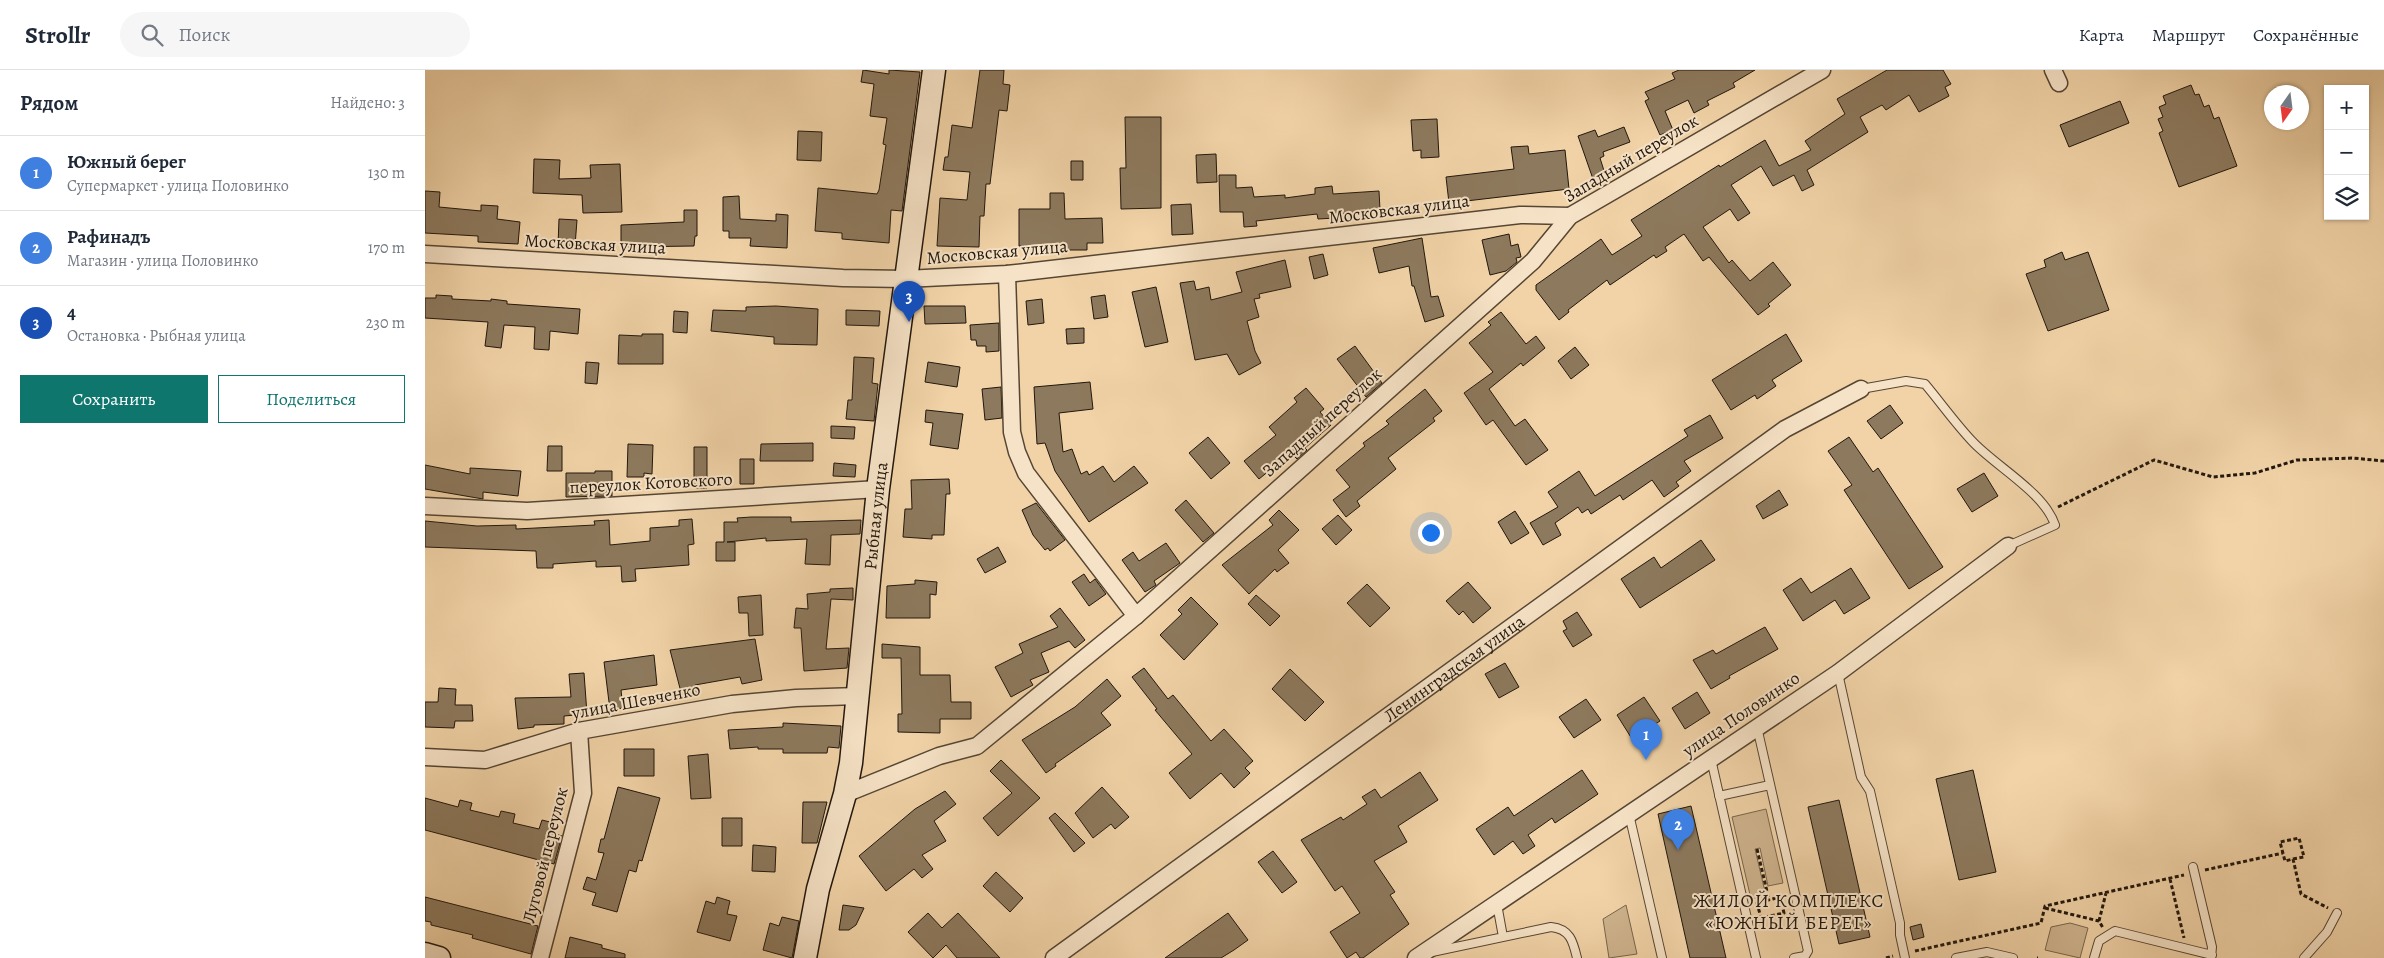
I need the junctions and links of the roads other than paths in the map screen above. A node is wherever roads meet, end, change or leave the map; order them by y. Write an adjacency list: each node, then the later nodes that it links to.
1 (934, 70): 6 (street, Рыбная улица)
2 (1821, 70): 3 (street, Западный переулок)
3 (1570, 216): 5 (street, Московская улица); 11 (street, Западный переулок)
4 (425, 254): 6 (street, Московская улица)
5 (1007, 274): 6 (street, Московская улица); 11 (street)
6 (905, 279): 8 (street, Рыбная улица)
7 (1861, 389): 10 (lane); 32 (street, Ленинградская улица)
8 (878, 490): 9 (street, переулок Котовского); 13 (street, Рыбная улица)
9 (425, 506)
10 (2009, 546): 12 (street, улица Половинко)
11 (1136, 616): 19 (street, Западный переулок)
12 (1838, 673): 14 (street, улица Половинко); 37 (lane)
13 (858, 696): 15 (street, улица Шевченко); 19 (street, Рыбная улица)
14 (1757, 727): 17 (street, улица Половинко); 18 (lane)
15 (579, 731): 16 (street, улица Шевченко); 30 (street, Луговой переулок)
16 (425, 757)
17 (1711, 758): 20 (lane); 21 (street, улица Половинко)
18 (1770, 785): 20 (lane); 36 (lane)
19 (845, 794): 31 (street, Рыбная улица)
20 (1719, 796): 35 (lane)
21 (1629, 814): 23 (street, улица Половинко); 34 (lane)
22 (2193, 867): 28 (lane)
23 (1496, 904): 25 (lane); 27 (street, улица Половинко)
24 (2337, 913): 41 (lane)
25 (1503, 936): 27 (lane); 33 (lane)
26 (425, 954): 29 (street)
27 (1418, 956)
28 (2212, 956): 40 (lane)
29 (439, 958)
30 (540, 958)
31 (805, 958)
32 (1054, 958)
33 (1577, 958)
34 (1662, 958)
35 (1756, 958)
36 (1794, 958)
37 (1905, 958)
38 (1960, 958): 39 (lane)
39 (2013, 958)
40 (2094, 958)
41 (2304, 958)

